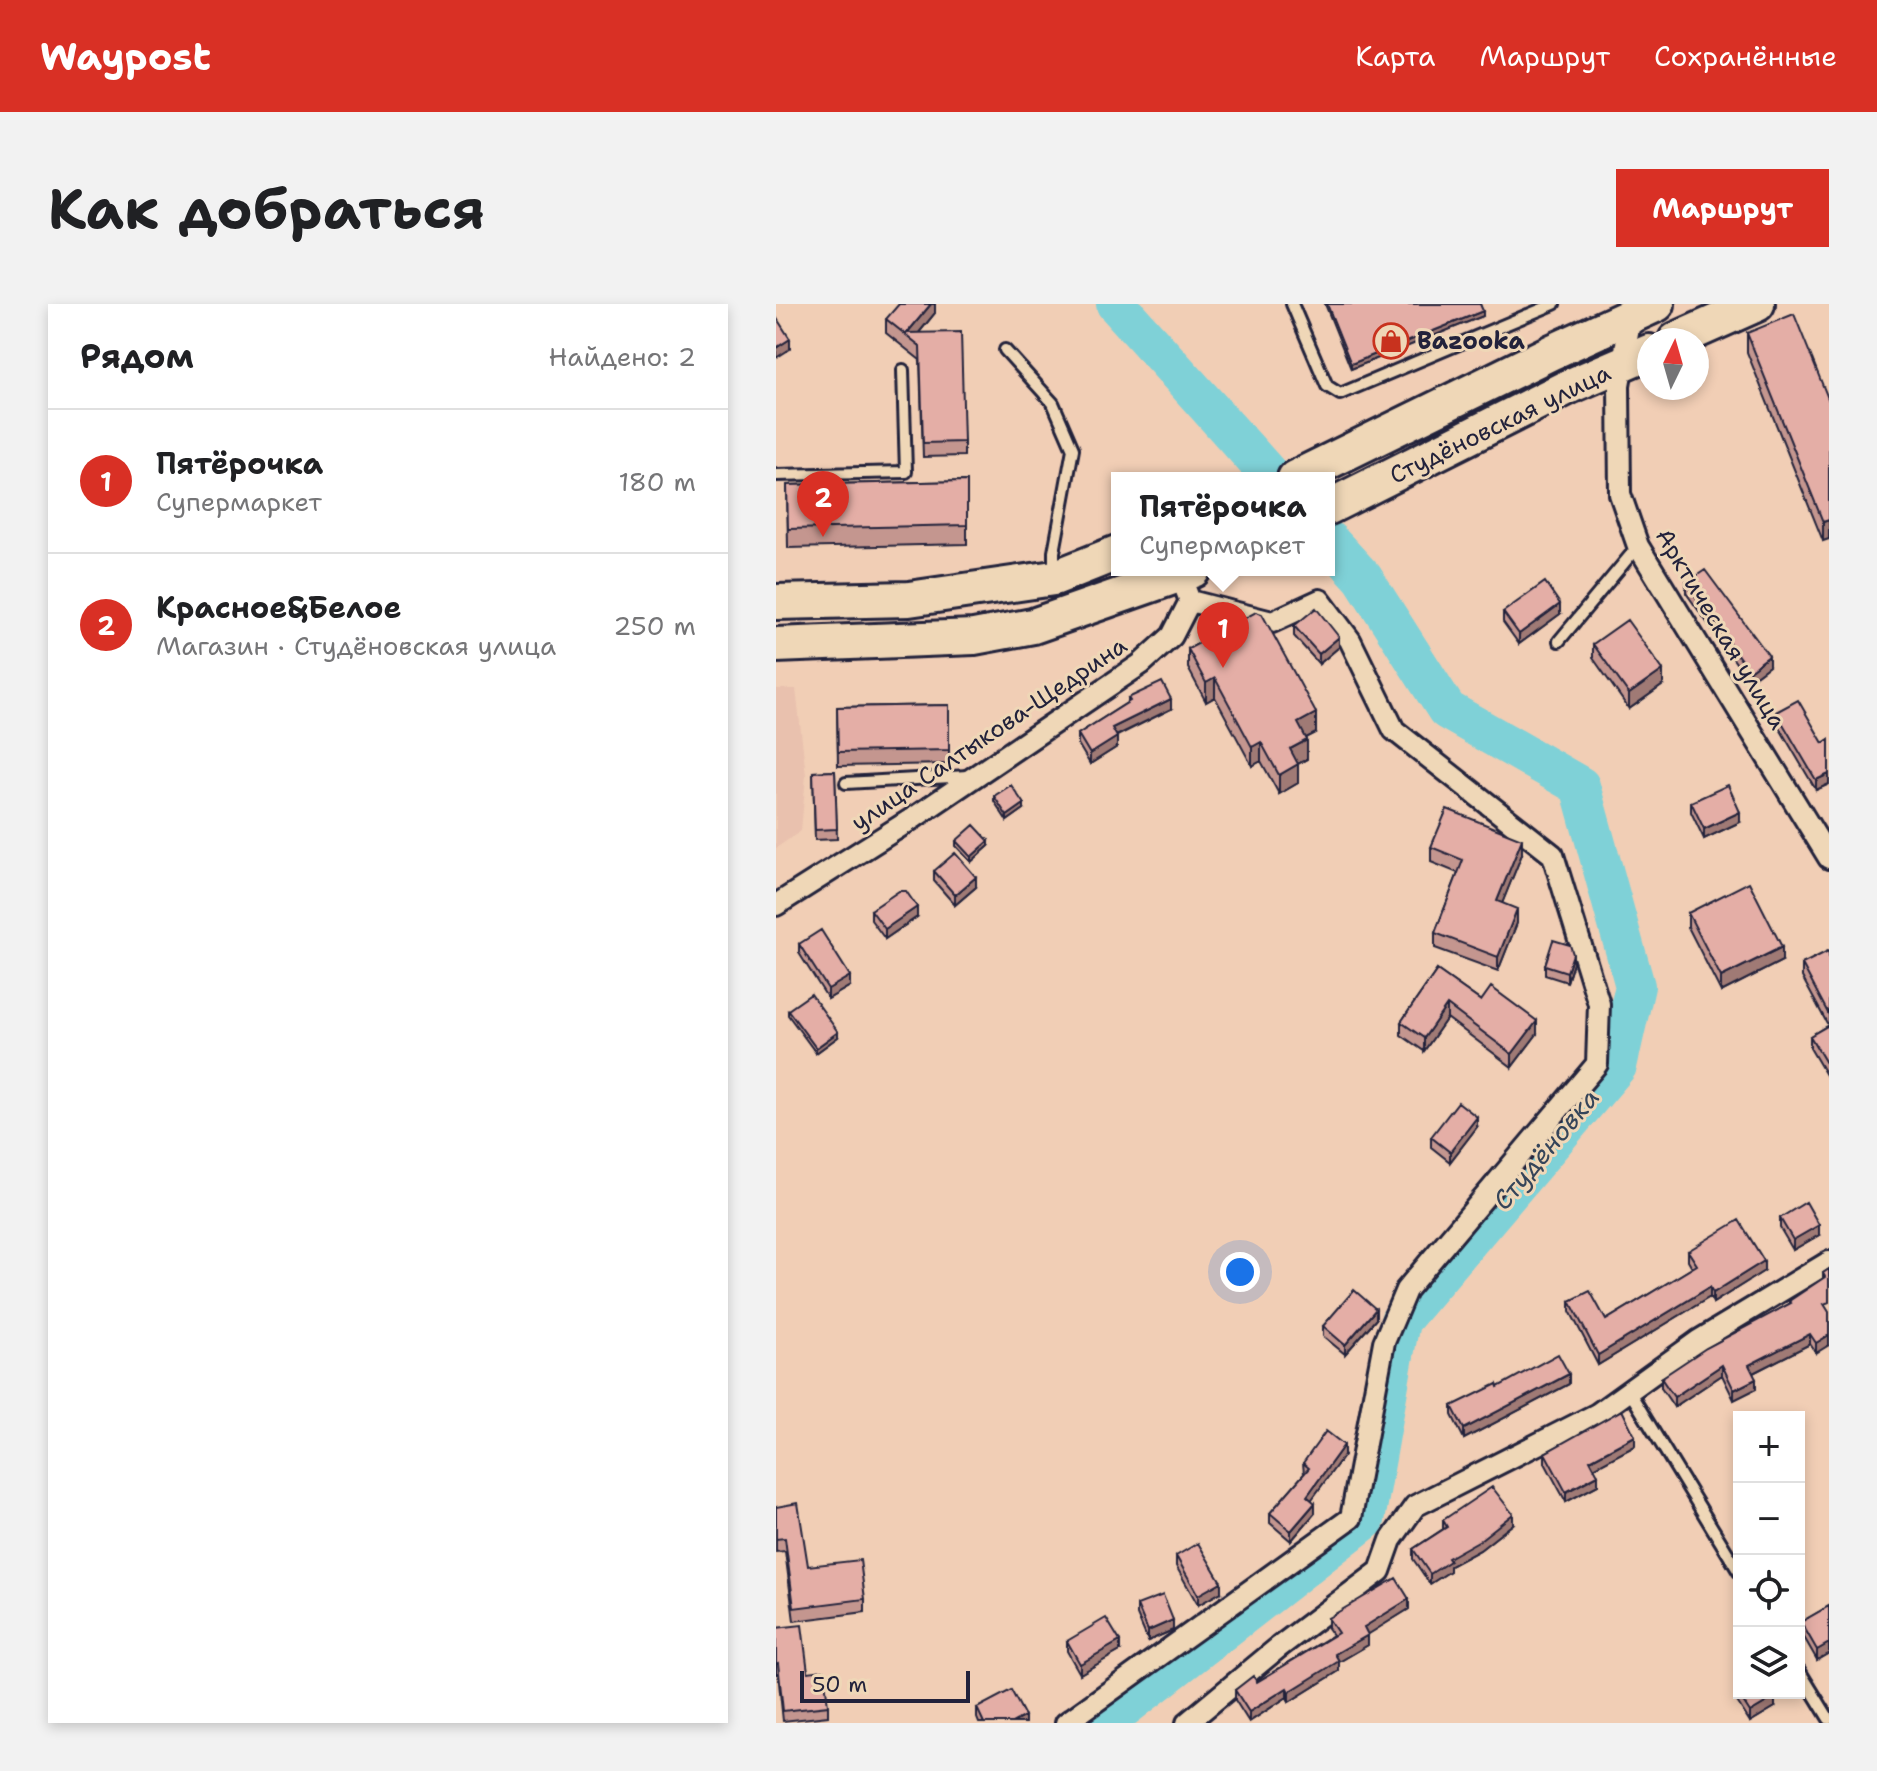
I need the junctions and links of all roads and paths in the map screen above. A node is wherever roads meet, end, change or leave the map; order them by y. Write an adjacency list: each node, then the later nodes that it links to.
1 (1292, 304): 2 (lane)
2 (1554, 304)
3 (1757, 304): 7 (main road)
4 (1644, 307): 5 (street, Арктическая улица); 6 (main road); 9 (main road, Студёновская улица)
5 (1641, 328)
6 (1657, 328)
7 (1702, 328)
8 (1005, 350): 18 (lane)
9 (1552, 352): 12 (main road); 13 (main road, Студёновская улица)
10 (1637, 357): 12 (main road, Студёновская улица); 16 (street, Арктическая улица)
11 (903, 370): 14 (lane)
12 (1570, 386): 15 (main road, Студёновская улица)
13 (1308, 472)
14 (776, 475)
15 (1341, 502)
16 (1638, 546): 21 (lane); 25 (street, Арктическая улица)
17 (1111, 555): 18 (main road)
18 (1054, 578): 20 (main road)
19 (1188, 583): 22 (main road); 23 (street, улица Салтыкова-Щедрина); 32 (street)
20 (776, 602)
21 (1559, 641)
22 (776, 645)
23 (977, 776): 24 (lane); 26 (street, улица Салтыкова-Щедрина)
24 (846, 783)
25 (1829, 858)
26 (776, 905)
27 (1829, 1262): 28 (street)
28 (1629, 1391): 29 (lane); 33 (street)
29 (1733, 1562)
30 (1805, 1680): 31 (lane)
31 (1829, 1719)
32 (1066, 1723)
33 (1187, 1723)

